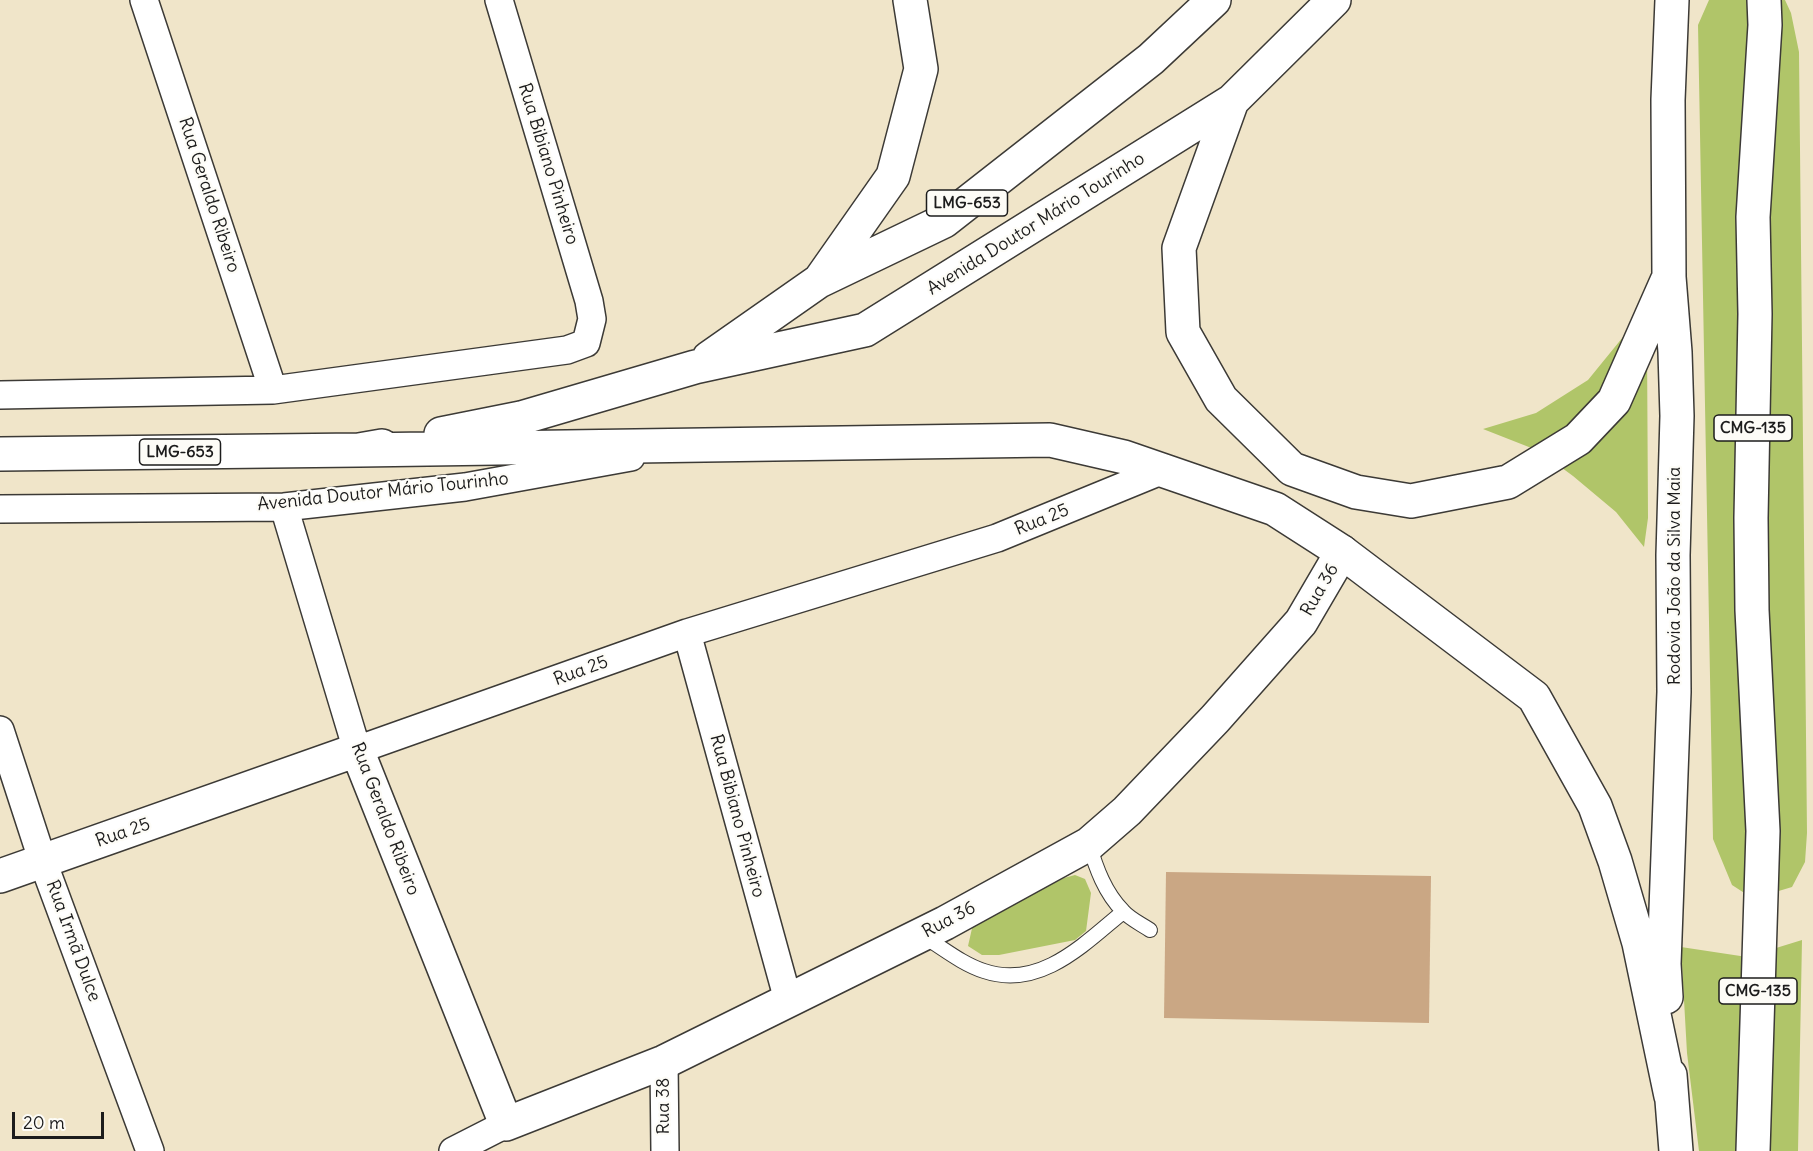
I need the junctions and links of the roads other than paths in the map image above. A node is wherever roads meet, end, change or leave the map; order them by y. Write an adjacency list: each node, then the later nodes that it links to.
1 (144, 0): 12 (street, Rua Geraldo Ribeiro)
2 (499, 0): 12 (street, Rua Bibiano Pinheiro)
3 (910, 0): 10 (main road)
4 (1214, 0): 10 (main road, Avenida Doutor Mário Tourinho / LMG-653)
5 (1334, 0): 8 (main road, Avenida Doutor Mário Tourinho / LMG-653)
6 (1672, 0): 9 (main road, Rodovia João da Silva Maia)
7 (1764, 0): 38 (main road, CMG-135)
8 (1232, 101): 9 (main road); 11 (main road, Avenida Doutor Mário Tourinho / LMG-653)
9 (1669, 277): 32 (main road, Rodovia João da Silva Maia)
10 (819, 281): 11 (main road, Avenida Doutor Mário Tourinho / LMG-653)
11 (695, 367): 15 (main road, Avenida Doutor Mário Tourinho / LMG-653)
12 (273, 390): 13 (street)
13 (0, 395)
14 (692, 446): 15 (main road); 17 (main road); 18 (street, Avenida Doutor Mário Tourinho)
15 (359, 450): 16 (main road, Avenida Doutor Mário Tourinho / LMG-653)
16 (0, 454)
17 (1163, 470): 20 (main road); 21 (street, Rua 25)
18 (284, 507): 19 (street, Avenida Doutor Mário Tourinho); 23 (street, Rua Geraldo Ribeiro)
19 (0, 509)
20 (1342, 552): 24 (main road, Rua 36); 32 (main road)
21 (687, 633): 23 (street, Rua 25); 30 (street, Rua Bibiano Pinheiro)
22 (0, 730): 25 (street, Rua Irmã Dulce)
23 (357, 750): 25 (main road, Rua 25); 33 (main road, Rua Geraldo Ribeiro)
24 (1089, 844): 27 (lane); 29 (main road, Rua 36)
25 (44, 862): 26 (main road, Rua 25); 34 (street, Rua Irmã Dulce)
26 (0, 876)
27 (1123, 912): 28 (lane); 29 (lane)
28 (1150, 930)
29 (922, 935): 30 (main road, Rua 36)
30 (788, 1000): 31 (main road, Rua 36)
31 (664, 1062): 33 (main road, Rua 36); 36 (street, Rua 38)
32 (1671, 1096): 37 (main road, Rodovia João da Silva Maia)
33 (506, 1124): 35 (street, Rua 36)
34 (150, 1151)
35 (453, 1151)
36 (665, 1151)
37 (1676, 1151)
38 (1753, 1151)

